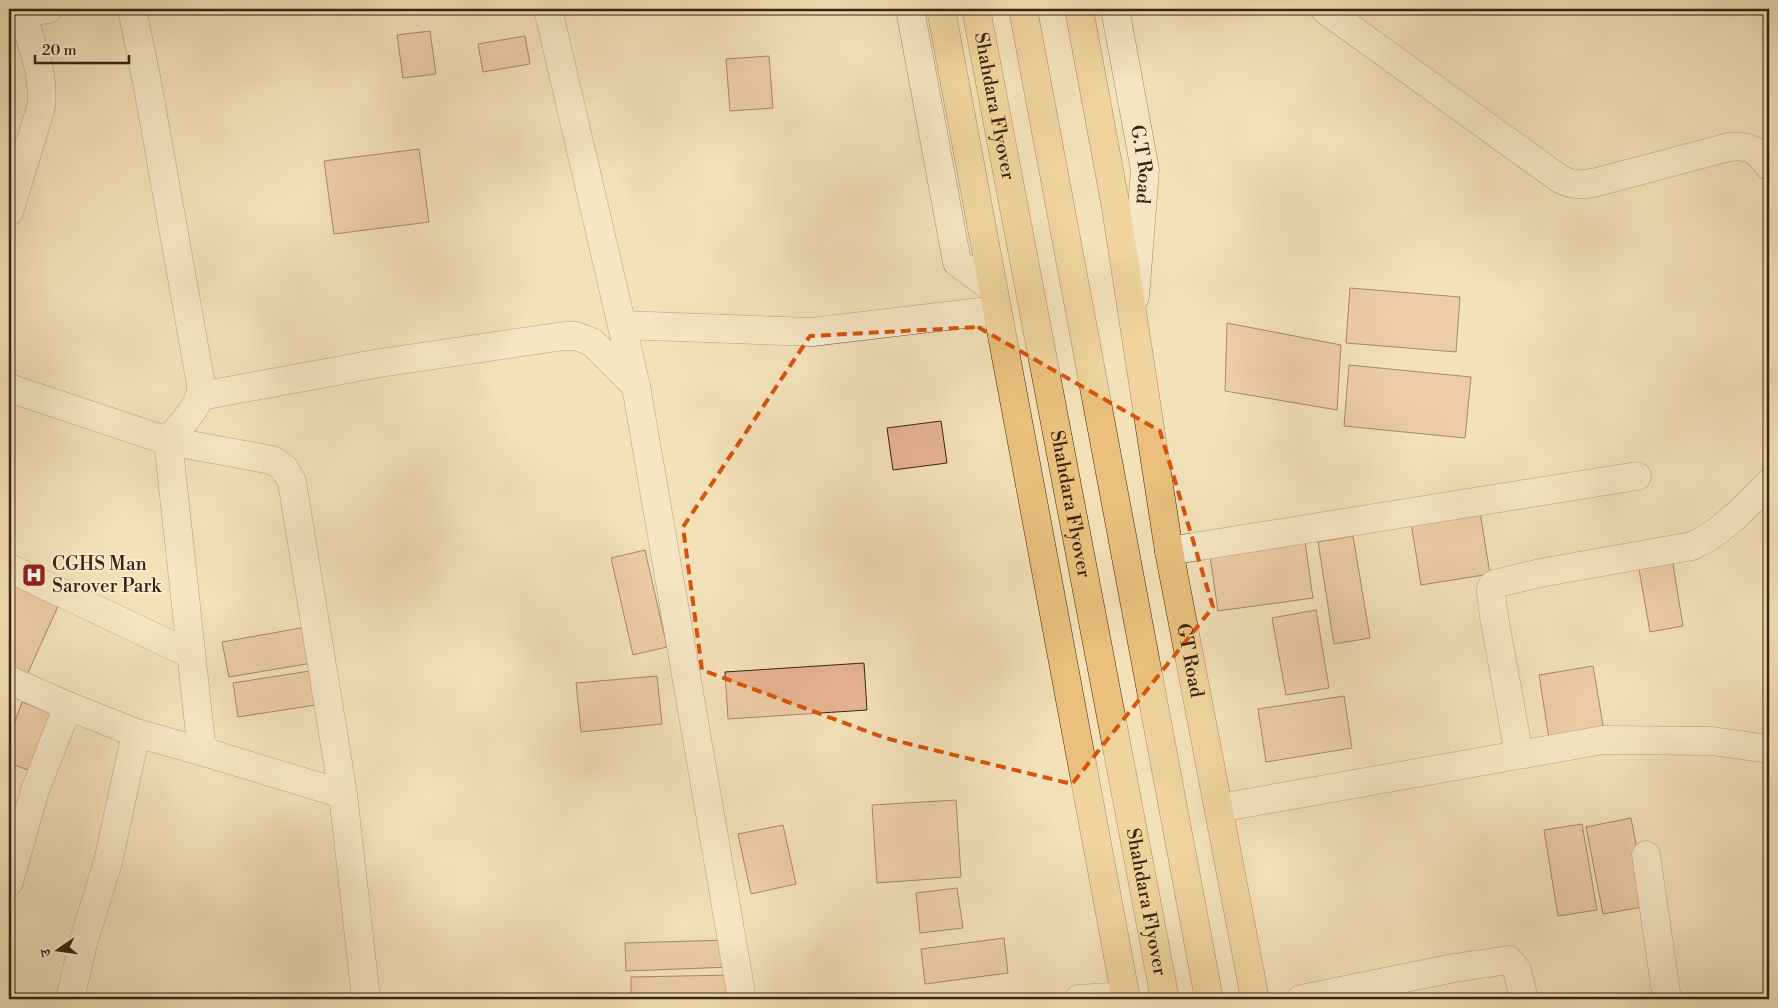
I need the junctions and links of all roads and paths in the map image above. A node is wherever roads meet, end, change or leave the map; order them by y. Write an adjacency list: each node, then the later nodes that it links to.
1 (48, 9): 11 (street)
2 (132, 9): 19 (street)
3 (548, 9): 16 (street)
4 (910, 9): 14 (street)
5 (941, 9): 14 (main road, Shahdara Flyover)
6 (976, 9): 41 (main road, Shahdara Flyover)
7 (1023, 9): 42 (main road)
8 (1079, 9): 15 (main road)
9 (1115, 9): 15 (street, G.T Road)
10 (1324, 9): 12 (street)
11 (15, 14): 13 (street)
12 (1769, 166)
13 (9, 212)
14 (995, 300): 16 (street); 36 (main road, Shahdara Flyover)
15 (1133, 322): 23 (main road, GT Road)
16 (622, 325): 17 (street)
17 (636, 386): 19 (street); 39 (street)
18 (9, 388): 20 (street)
19 (201, 396): 20 (street)
20 (168, 441): 25 (street); 32 (street)
21 (1637, 476): 23 (street)
22 (1769, 483): 31 (street)
23 (1169, 551): 33 (main road, GT Road)
24 (9, 568): 25 (street)
25 (190, 654): 30 (street)
26 (9, 680): 27 (street)
27 (68, 706): 28 (street); 35 (street)
28 (136, 733): 30 (street); 37 (street)
29 (1769, 749): 31 (street)
30 (211, 754): 32 (street)
31 (1519, 754): 33 (street)
32 (343, 794): 38 (street)
33 (1219, 808): 43 (main road, GT Road)
34 (1646, 854): 46 (street)
35 (9, 882)
36 (1126, 998): 40 (street)
37 (70, 999)
38 (366, 999)
39 (742, 999)
40 (1079, 999)
41 (1165, 999)
42 (1209, 999)
43 (1255, 999)
44 (1301, 999): 45 (street)
45 (1524, 999)
46 (1667, 999)

